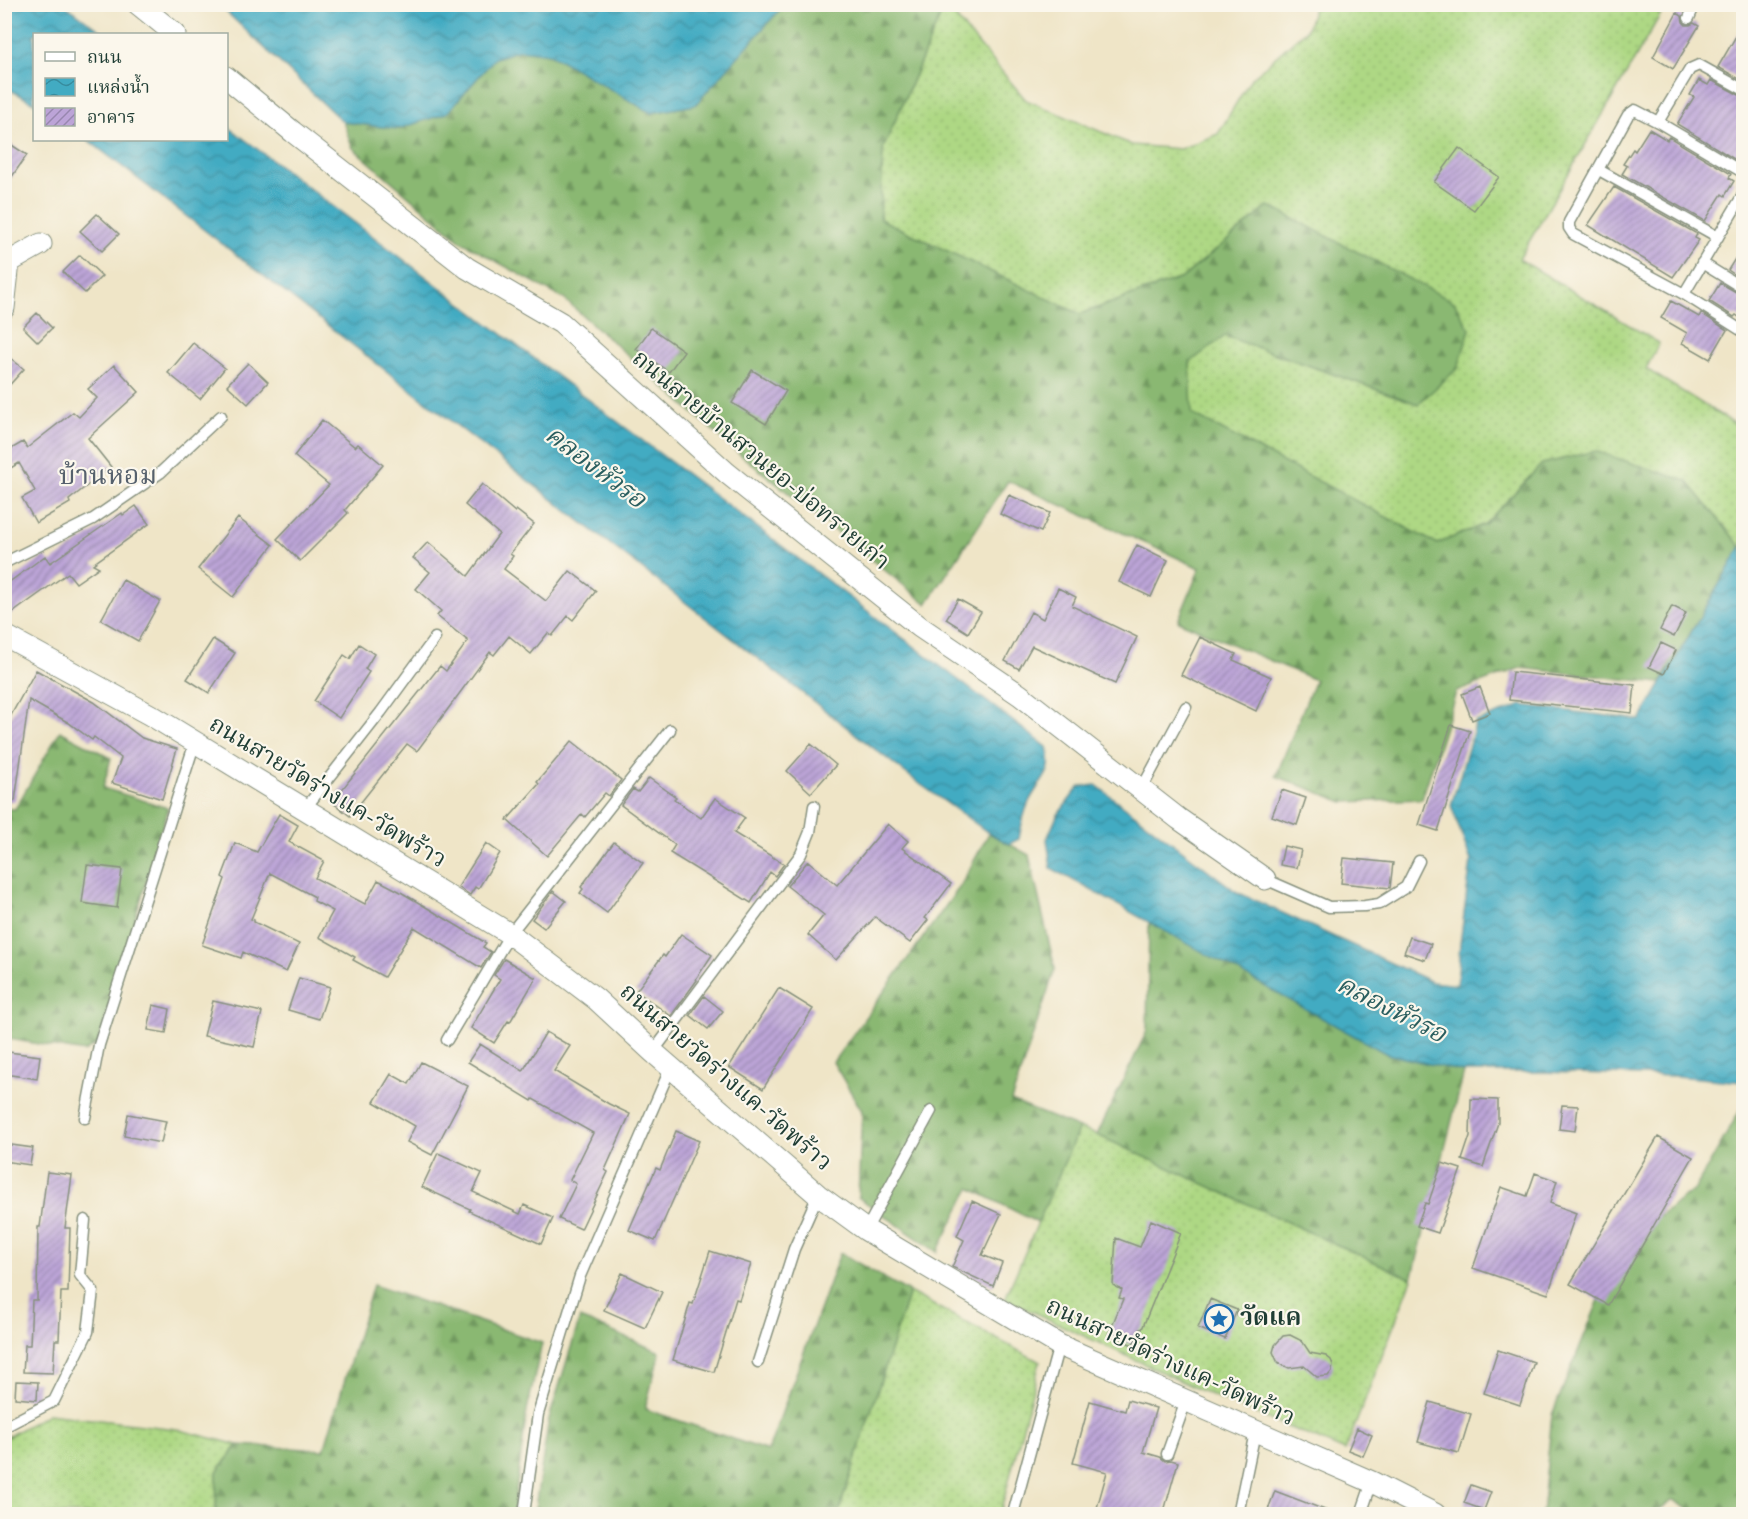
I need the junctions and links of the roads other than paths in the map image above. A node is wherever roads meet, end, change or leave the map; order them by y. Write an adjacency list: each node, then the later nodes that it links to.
1 (138, 4): 4 (street)
2 (1695, 4): 3 (lane)
3 (1689, 18)
4 (174, 33)
5 (228, 79): 26 (street, ถนนสายบ้านสวนยอ-บ่อทรายเก่า)
6 (1743, 90): 7 (lane)
7 (1658, 122): 8 (lane); 9 (lane)
8 (1599, 170): 12 (lane); 16 (lane)
9 (1743, 173)
10 (1743, 193): 11 (lane)
11 (1739, 210): 12 (lane)
12 (1718, 237): 14 (lane)
13 (41, 244): 17 (street)
14 (1702, 263): 15 (lane); 16 (lane)
15 (1743, 289)
16 (1684, 294): 18 (lane)
17 (4, 308)
18 (1743, 332)
19 (221, 416): 20 (lane)
20 (4, 563)
21 (4, 635): 25 (street, ถนนสายวัดร่างแค-วัดพร้าว)
22 (435, 638): 28 (lane)
23 (1186, 707): 26 (lane)
24 (670, 730): 31 (lane)
25 (195, 742): 28 (street, ถนนสายวัดร่างแค-วัดพร้าว); 36 (lane)
26 (1141, 789): 30 (street, ถนนสายบ้านสวนยอ-บ่อทรายเก่า)
27 (814, 806): 33 (lane)
28 (304, 810): 31 (street, ถนนสายวัดร่างแค-วัดพร้าว)
29 (1419, 861): 30 (lane)
30 (1265, 879)
31 (510, 934): 32 (lane); 33 (street, ถนนสายวัดร่างแค-วัดพร้าว)
32 (447, 1040)
33 (653, 1052): 34 (street, ถนนสายวัดร่างแค-วัดพร้าว)
34 (671, 1067): 37 (street, ถนนสายวัดร่างแค-วัดพร้าว); 47 (lane)
35 (930, 1111): 39 (lane)
36 (85, 1118)
37 (818, 1195): 39 (street, ถนนสายวัดร่างแค-วัดพร้าว); 41 (lane)
38 (85, 1220): 43 (lane)
39 (866, 1230): 40 (street, ถนนสายวัดร่างแค-วัดพร้าว)
40 (1059, 1345): 42 (street, ถนนสายวัดร่างแค-วัดพร้าว); 48 (lane)
41 (758, 1362)
42 (1186, 1401): 44 (street, ถนนสายวัดร่างแค-วัดพร้าว); 45 (lane)
43 (4, 1427)
44 (1255, 1432): 46 (street, ถนนสายวัดร่างแค-วัดพร้าว); 49 (lane)
45 (1167, 1454)
46 (1372, 1482): 50 (lane); 51 (street, ถนนสายวัดร่างแค-วัดพร้าว)
47 (524, 1515)
48 (1013, 1515)
49 (1238, 1515)
50 (1361, 1515)
51 (1435, 1515)

